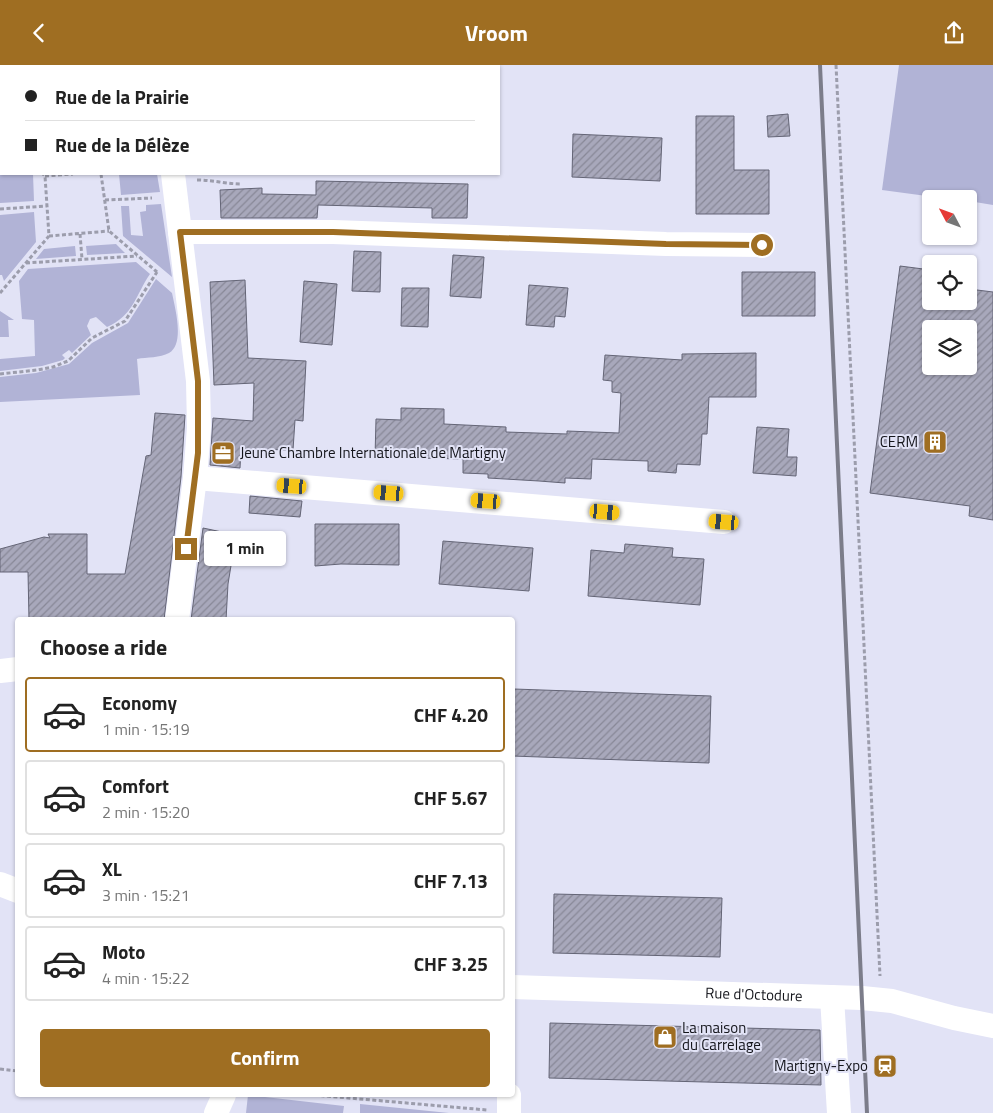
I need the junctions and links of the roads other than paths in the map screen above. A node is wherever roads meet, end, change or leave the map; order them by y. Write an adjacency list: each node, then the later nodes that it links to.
1 (174, 184): 2 (street)
2 (180, 232): 3 (street); 4 (street)
3 (762, 245)
4 (195, 478): 5 (street); 6 (street)
5 (724, 522)
6 (177, 617)
7 (15, 669): 8 (street)
8 (0, 671)
9 (0, 884): 10 (street)
10 (15, 890)
11 (515, 987): 12 (street, Rue d'Octodure)
12 (832, 997): 13 (street, Rue d'Octodure); 16 (street)
13 (993, 1026)
14 (223, 1097): 15 (street)
15 (216, 1113)
16 (839, 1113)

